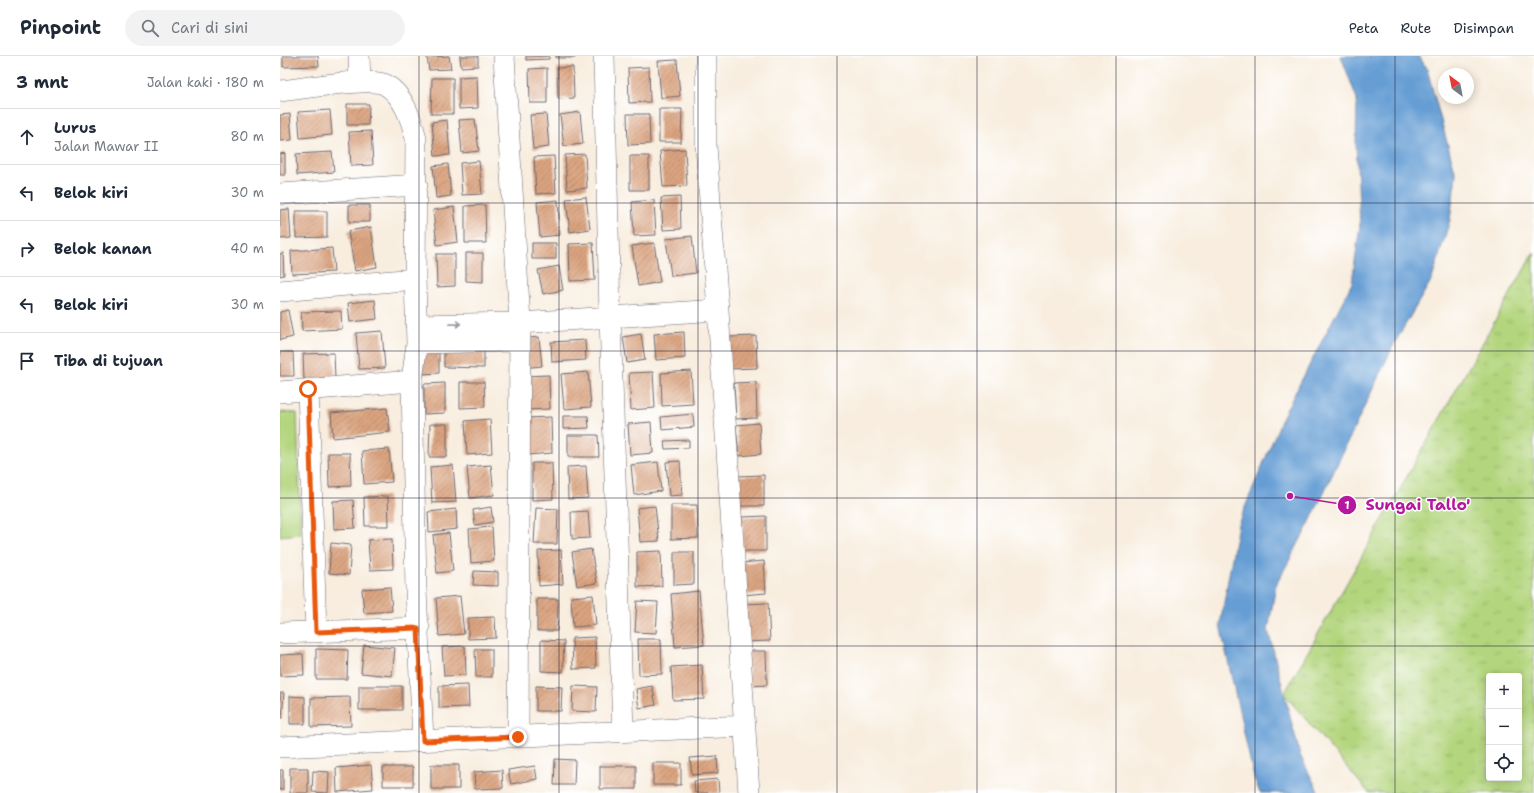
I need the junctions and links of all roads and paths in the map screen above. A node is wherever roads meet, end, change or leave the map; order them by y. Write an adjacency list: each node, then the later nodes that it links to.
1 (359, 56): 5 (street)
2 (504, 56): 13 (street)
3 (604, 56): 12 (street)
4 (706, 56): 11 (street)
5 (360, 82): 6 (street); 7 (street)
6 (280, 91)
7 (417, 185): 8 (street); 9 (street)
8 (280, 194)
9 (415, 279): 10 (street); 14 (street)
10 (280, 291)
11 (718, 310): 12 (street); 21 (street)
12 (610, 316): 13 (street); 22 (street)
13 (519, 332): 14 (street); 23 (street)
14 (417, 334): 15 (street)
15 (412, 380): 16 (street); 18 (street)
16 (308, 389): 17 (street); 19 (street)
17 (280, 392)
18 (418, 628): 19 (street); 24 (street)
19 (316, 632): 20 (street)
20 (280, 633)
21 (745, 726): 22 (street); 26 (street)
22 (623, 732): 23 (street)
23 (518, 737): 24 (street)
24 (423, 741): 25 (street)
25 (280, 747)
26 (749, 793)

